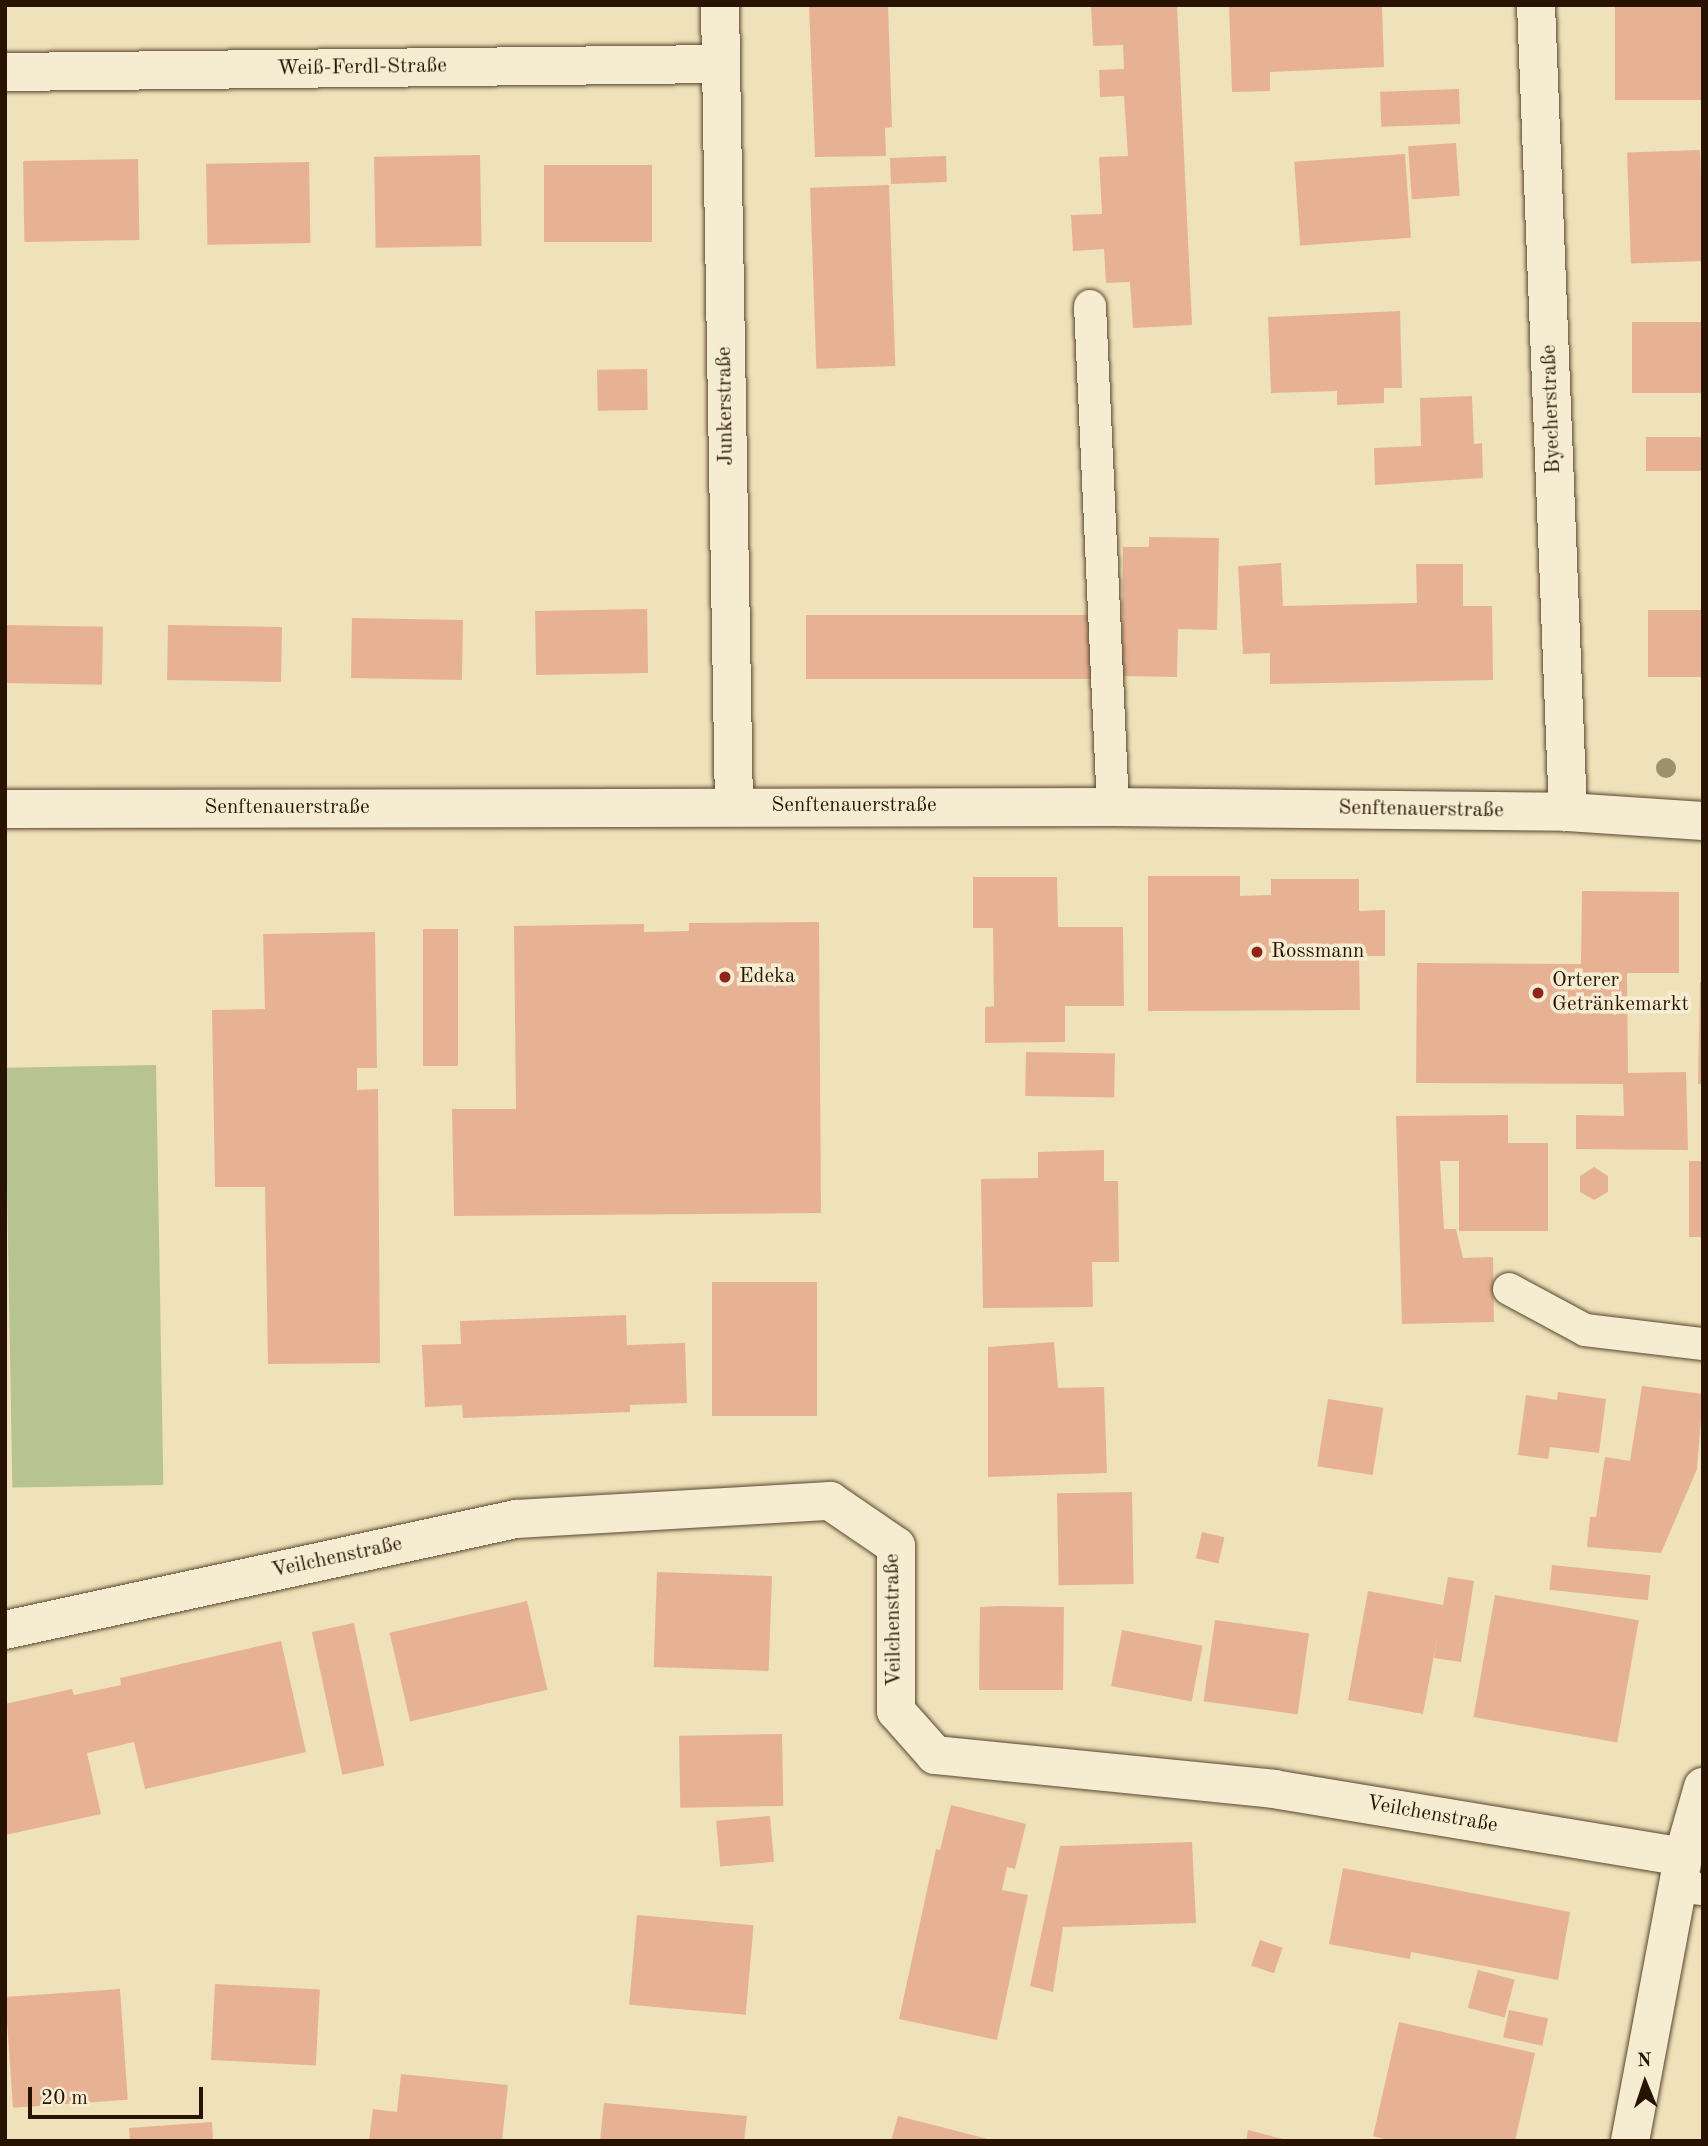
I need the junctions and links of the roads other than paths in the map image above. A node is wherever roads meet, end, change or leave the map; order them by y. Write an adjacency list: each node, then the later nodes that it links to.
1 (720, 5): 3 (street, Junkerstraße)
2 (1536, 5): 9 (street, Byecherstraße)
3 (719, 64): 4 (street, Weiß-Ferdl-Straße); 6 (street, Junkerstraße)
4 (5, 72)
5 (1090, 306): 7 (lane)
6 (734, 806): 7 (street, Senftenauerstraße); 8 (street, Senftenauerstraße)
7 (1113, 807): 9 (street, Senftenauerstraße)
8 (5, 809)
9 (1568, 812): 10 (street, Senftenauerstraße)
10 (1703, 821)
11 (1509, 1289): 12 (lane)
12 (1703, 1344)
13 (5, 1630): 15 (street, Veilchenstraße)
14 (1703, 1787): 15 (street)
15 (1688, 1878): 16 (street)
16 (1630, 2141)

